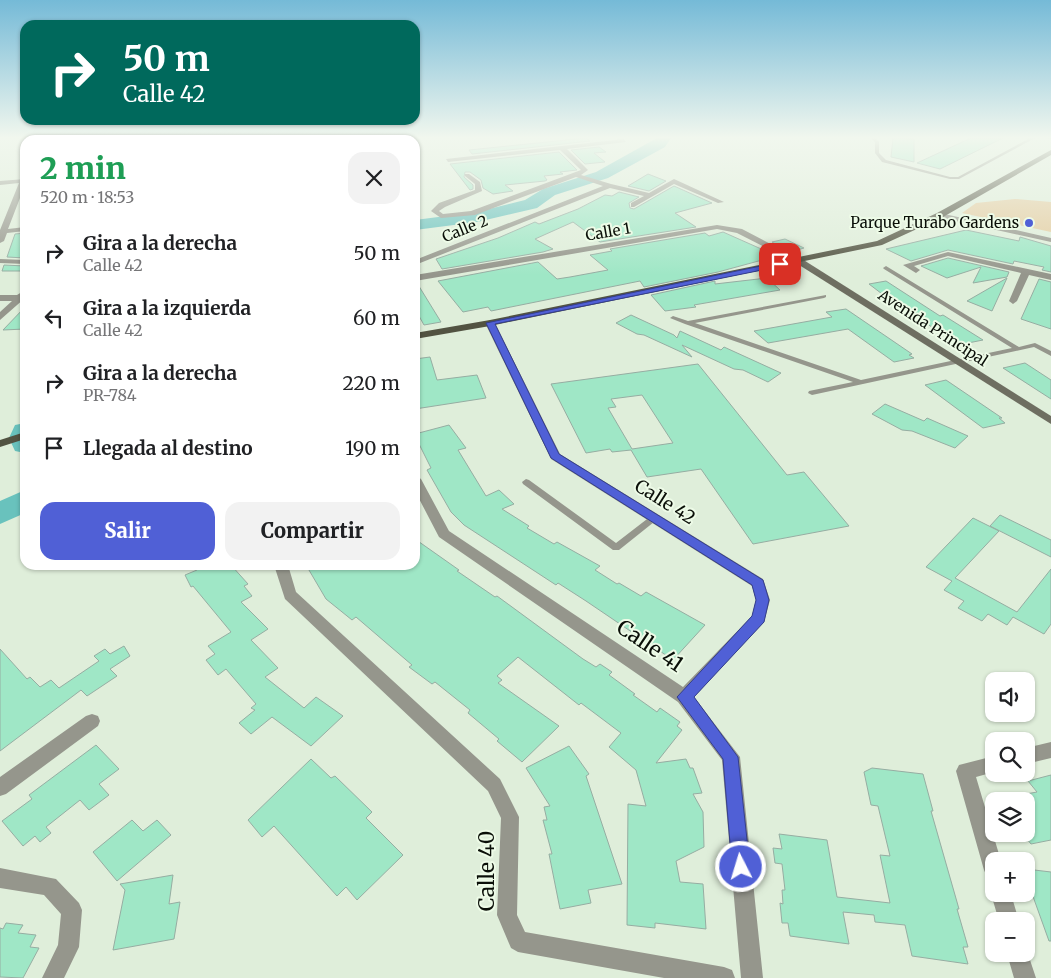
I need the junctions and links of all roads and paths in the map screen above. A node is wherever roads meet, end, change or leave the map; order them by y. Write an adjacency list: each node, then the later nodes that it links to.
1 (478, 184): 2 (street)
2 (560, 184)
3 (602, 184): 7 (street)
4 (669, 184): 9 (street)
5 (680, 184): 10 (street)
6 (995, 184): 14 (main road)
7 (609, 186): 9 (street); 21 (street, Calle 2)
8 (20, 188): 13 (street)
9 (650, 194): 12 (street)
10 (720, 202)
11 (20, 205): 13 (street)
12 (634, 205)
13 (13, 206): 16 (street)
14 (940, 215): 17 (street); 19 (main road)
15 (20, 229): 16 (street)
16 (1, 231): 18 (street)
17 (1051, 240)
18 (0, 241)
19 (799, 260): 26 (street, Calle 1); 35 (main road); 40 (street, Avenida Principal)
20 (0, 261): 22 (street)
21 (420, 261)
22 (20, 262)
23 (886, 268): 38 (lane)
24 (916, 270): 25 (street)
25 (1026, 271): 27 (street); 32 (street)
26 (420, 277)
27 (1051, 277)
28 (20, 296): 30 (street)
29 (824, 296): 36 (lane)
30 (0, 298)
31 (20, 298): 33 (street)
32 (1013, 301)
33 (0, 317)
34 (673, 318): 36 (lane)
35 (490, 323): 37 (main road); 48 (street, Calle 42)
36 (686, 323): 41 (lane)
37 (420, 335)
38 (1018, 349): 39 (lane); 40 (lane)
39 (1051, 354)
40 (956, 361): 41 (lane); 43 (street, Avenida Principal)
41 (861, 382): 42 (lane)
42 (812, 393)
43 (1051, 421)
44 (20, 437): 45 (main road)
45 (0, 444)
46 (526, 482): 48 (lane)
47 (420, 488): 50 (street, Calle 41)
48 (654, 518): 50 (street, Calle 42)
49 (282, 570): 60 (street, Calle 40)
50 (684, 697): 61 (street, Calle 41)
51 (92, 721): 55 (street)
52 (1051, 750): 53 (street)
53 (1035, 754)
54 (985, 766): 56 (street)
55 (0, 788)
56 (989, 852)
57 (0, 878): 59 (street)
58 (1020, 962): 62 (street)
59 (53, 978)
60 (724, 978)
61 (752, 978)
62 (1025, 978)

